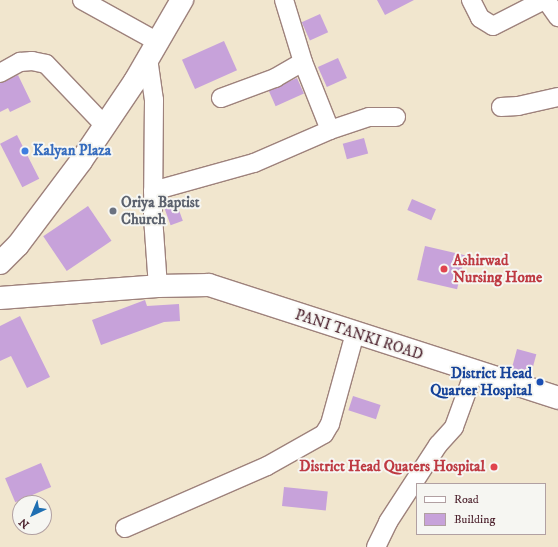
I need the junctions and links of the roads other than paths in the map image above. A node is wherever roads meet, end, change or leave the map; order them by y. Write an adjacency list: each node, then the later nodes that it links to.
1 (82, 0): 7 (street)
2 (182, 0): 7 (street)
3 (284, 0): 8 (street)
4 (471, 0): 5 (street)
5 (545, 0): 6 (street)
6 (558, 17)
7 (153, 50): 14 (street); 16 (street)
8 (303, 62): 11 (street); 15 (street)
9 (0, 73): 14 (street)
10 (558, 97): 12 (street)
11 (221, 98)
12 (501, 107)
13 (396, 117): 15 (street)
14 (104, 125): 17 (street)
15 (330, 130): 16 (street)
16 (153, 191): 18 (street)
17 (0, 263)
18 (158, 286): 19 (street, PANI TANKI ROAD); 20 (street, PANI TANKI ROAD)
19 (0, 298)
20 (355, 333): 21 (street, PANI TANKI ROAD); 23 (street)
21 (474, 372): 22 (street, PANI TANKI ROAD); 24 (street)
22 (558, 398)
23 (125, 528)
24 (376, 547)

